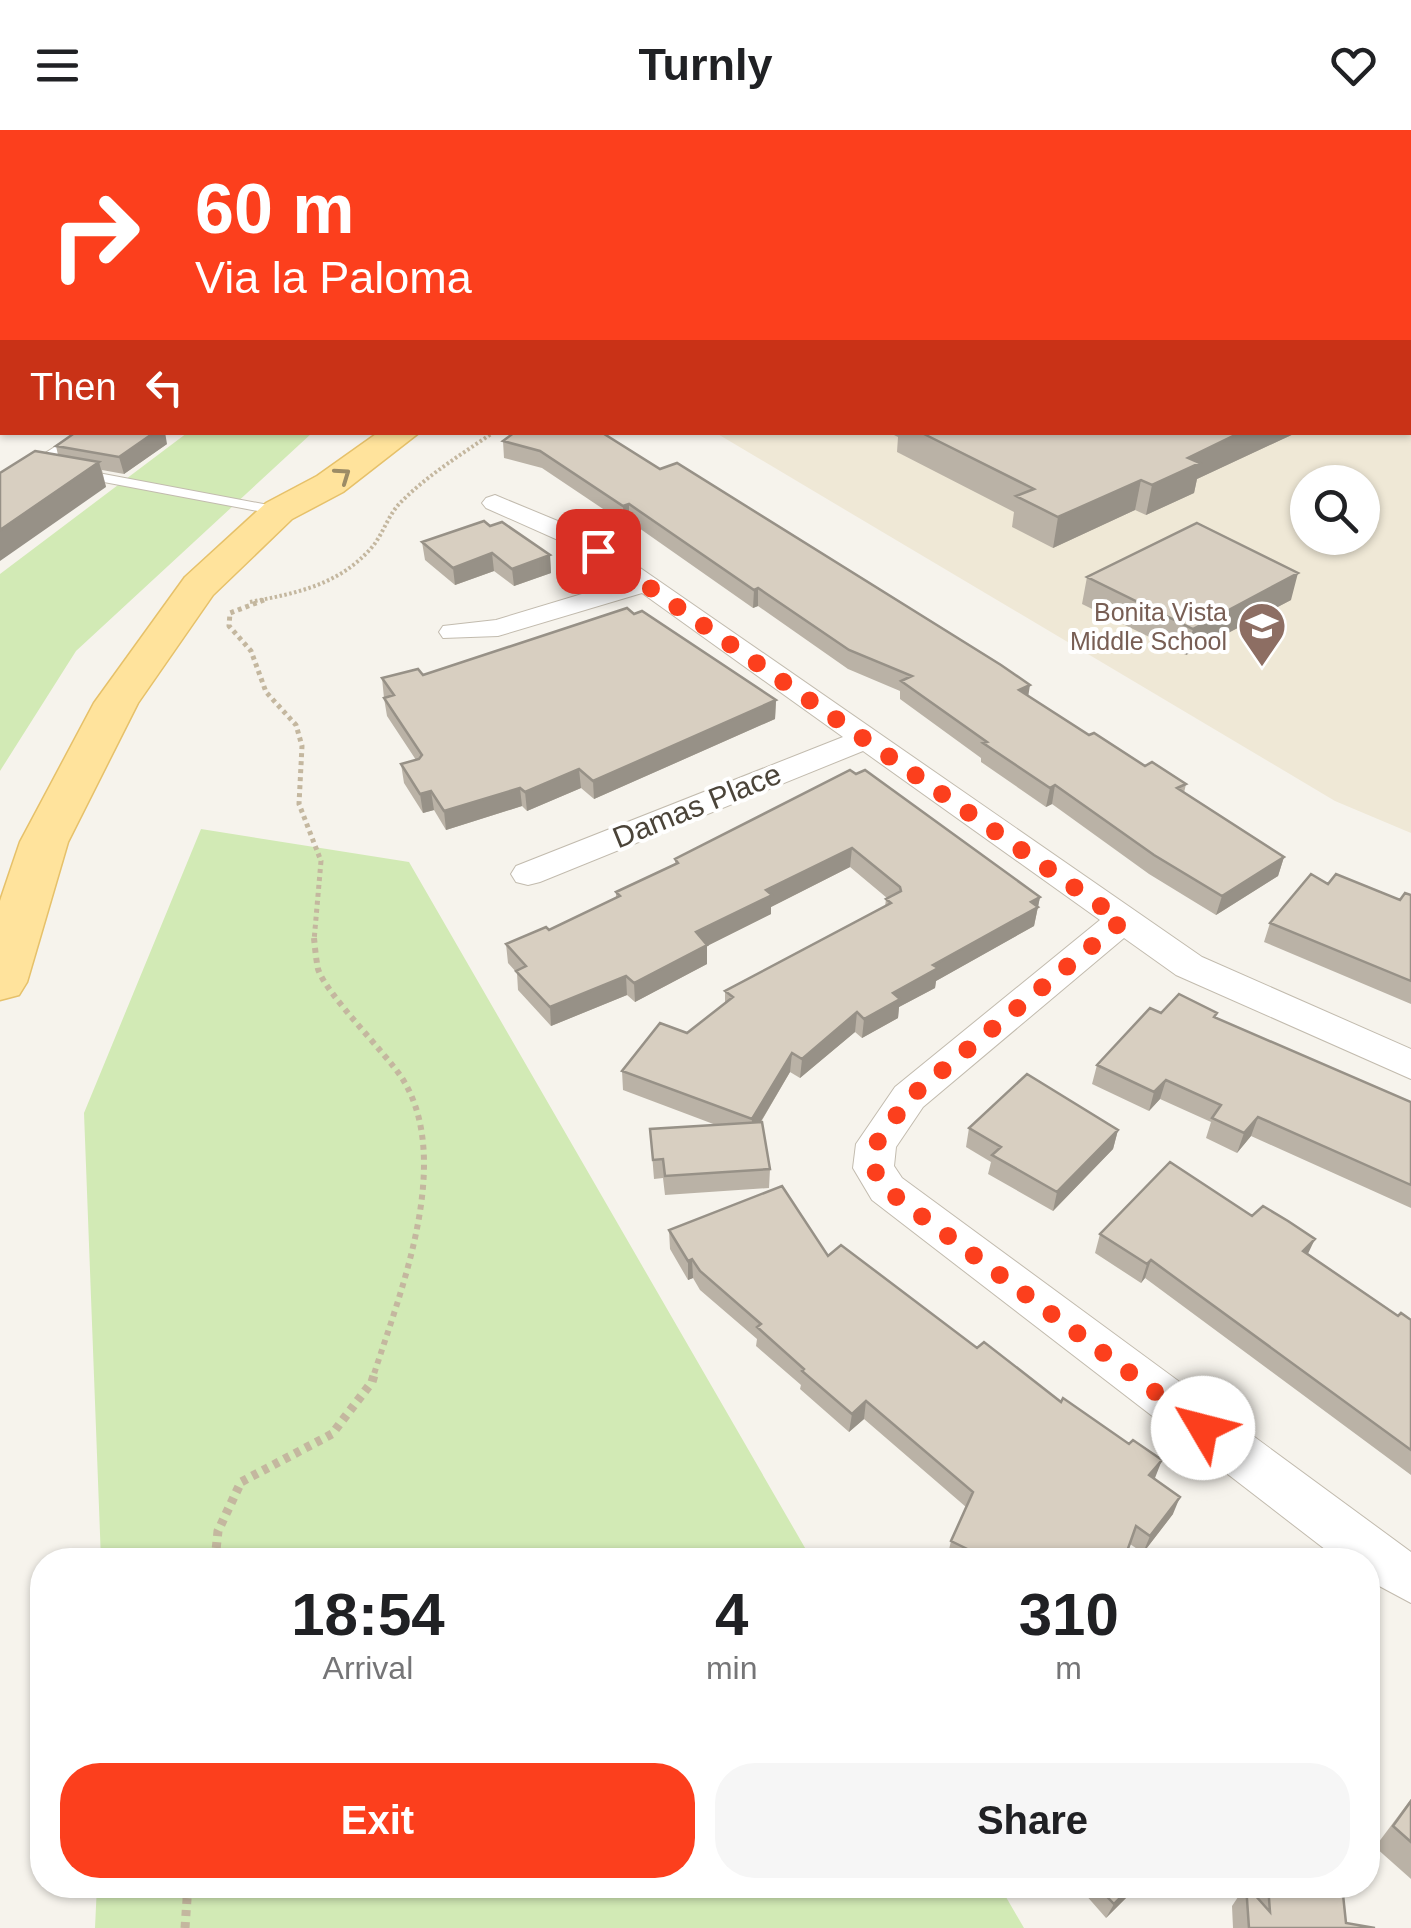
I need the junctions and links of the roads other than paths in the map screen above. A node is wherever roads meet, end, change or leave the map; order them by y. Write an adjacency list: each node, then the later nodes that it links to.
1 (83, 435): 4 (lane)
2 (348, 435): 7 (main road)
3 (399, 435): 7 (main road, one-way to 3)
4 (36, 466): 5 (lane); 7 (lane)
5 (0, 488)
6 (495, 502): 8 (street)
7 (279, 511): 13 (main road)
8 (647, 583): 9 (street); 10 (street)
9 (452, 632)
10 (865, 738): 11 (street, Damas Place); 12 (street)
11 (528, 874)
12 (1122, 921): 14 (street); 15 (street)
13 (0, 982)
14 (1411, 1065)
15 (1353, 1548)
16 (1380, 1564): 17 (street)
17 (1411, 1579)

